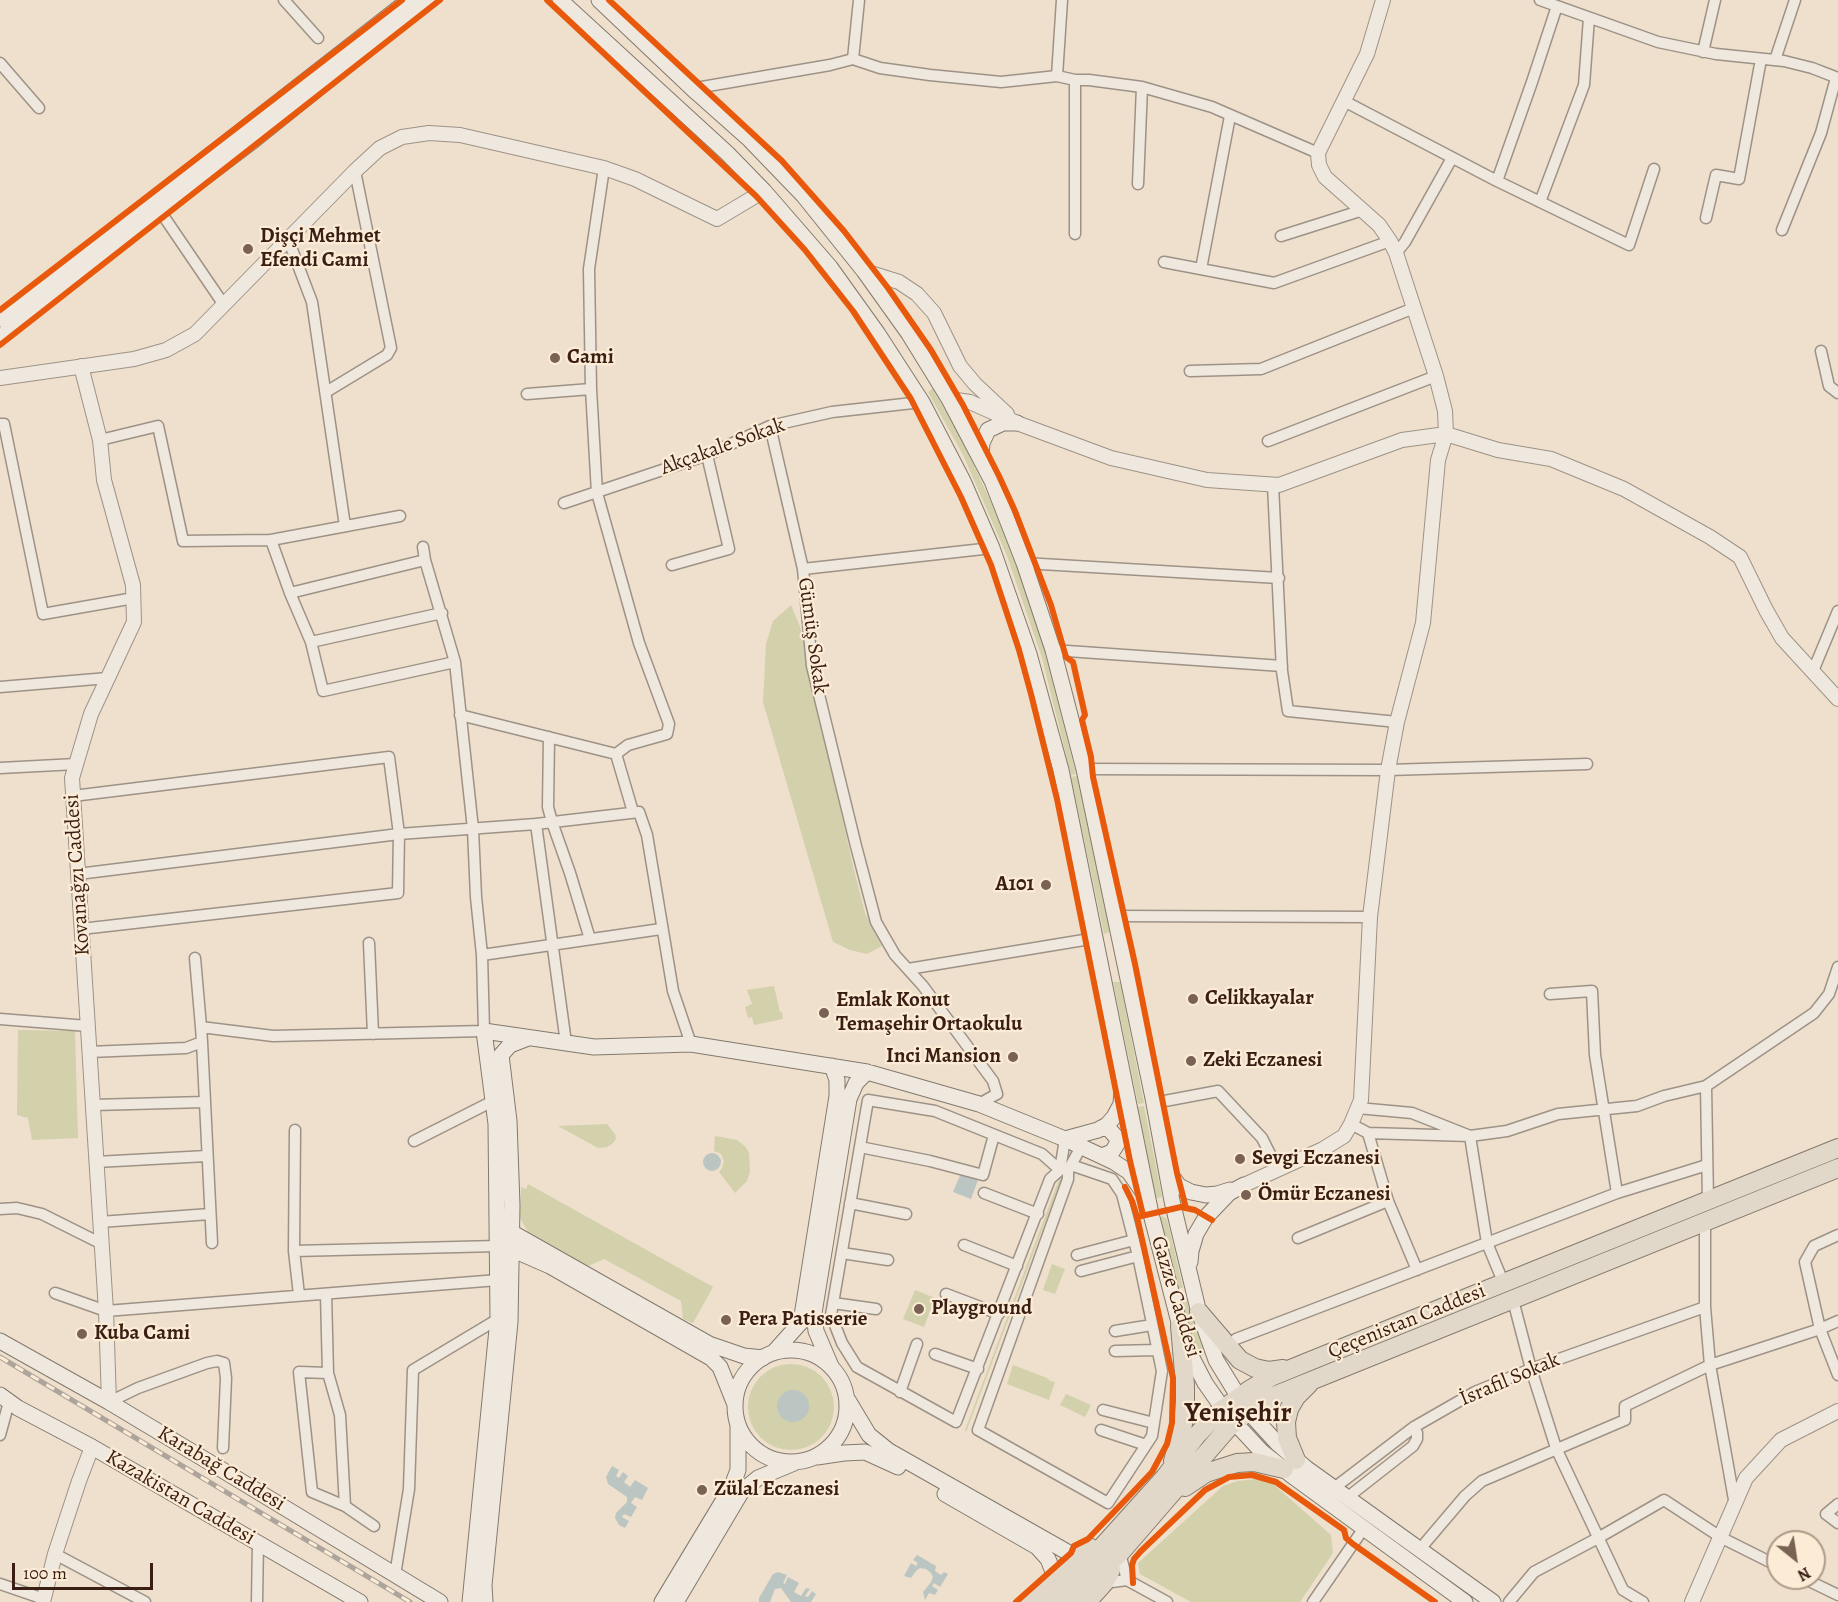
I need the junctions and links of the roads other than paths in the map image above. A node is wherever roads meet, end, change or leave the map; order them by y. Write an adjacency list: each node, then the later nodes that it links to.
1 (284, 0): 14 (street)
2 (409, 0): 50 (main road)
3 (428, 0): 38 (main road)
4 (560, 0): 35 (main road, Gazze Caddesi)
5 (599, 0): 24 (main road, Gazze Caddesi)
6 (859, 0): 16 (street)
7 (1062, 0): 20 (street)
8 (1383, 0): 25 (street)
9 (1539, 0): 12 (street)
10 (1715, 0): 15 (street)
11 (1795, 0): 18 (street)
12 (1557, 6): 13 (street); 33 (street)
13 (1589, 18): 15 (street); 36 (street)
14 (318, 38)
15 (1704, 52): 17 (street)
16 (853, 59): 20 (street); 24 (street)
17 (1761, 59): 18 (street); 39 (street)
18 (1775, 60): 21 (street)
19 (1, 64): 26 (street)
20 (1058, 76): 22 (street)
21 (1837, 78): 40 (street)
22 (1075, 80): 23 (street); 41 (street)
23 (1142, 87): 27 (street); 34 (street)
24 (696, 92): 47 (main road, Gazze Caddesi)
25 (1344, 101): 28 (street); 29 (street)
26 (39, 108)
27 (1230, 116): 28 (street); 46 (street)
28 (1318, 153): 37 (street)
29 (1452, 158): 33 (street); 44 (street)
30 (604, 168): 32 (street); 35 (street); 57 (street)
31 (1654, 169): 36 (street)
32 (355, 171): 43 (street); 58 (street)
33 (1497, 181): 36 (street)
34 (1138, 184)
35 (764, 191): 62 (main road, Gazze Caddesi)
36 (1540, 202)
37 (1363, 210): 42 (street); 44 (street)
38 (160, 211): 48 (street); 51 (main road)
39 (1706, 218)
40 (1782, 230)
41 (1075, 234)
42 (1281, 236)
43 (288, 239): 48 (street); 58 (street)
44 (1393, 247): 46 (street); 49 (street)
45 (1164, 262): 46 (street)
46 (1200, 269)
47 (864, 271): 61 (main road, Gazze Caddesi); 63 (street)
48 (224, 305): 53 (street)
49 (1414, 308): 54 (street); 55 (street)
50 (0, 319)
51 (0, 337)
52 (1821, 351): 59 (street)
53 (81, 366): 56 (street); 67 (street, Kovanağzı Caddesi)
54 (1190, 371)
55 (1436, 376): 66 (street); 68 (street)
56 (0, 378)
57 (591, 388): 60 (street); 72 (street)
58 (326, 392): 75 (street)
59 (1838, 393)
60 (527, 394)
61 (949, 399): 63 (street); 70 (main road, Gazze Caddesi)
62 (922, 402): 65 (street, Akçakale Sokak); 78 (main road, Gazze Caddesi)
63 (1017, 423): 70 (main road); 71 (street)
64 (0, 424): 85 (street)
65 (770, 426): 69 (street, Akçakale Sokak); 82 (street, Gümüş Sokak)
66 (1446, 434): 71 (street); 92 (street); 97 (street)
67 (100, 440): 76 (street); 85 (street, Kovanağzı Caddesi)
68 (1268, 441)
69 (707, 455): 72 (street, Akçakale Sokak); 81 (street)
70 (981, 458): 80 (main road, Gazze Caddesi)
71 (1273, 485): 83 (street)
72 (597, 493): 73 (street, Akçakale Sokak); 99 (street)
73 (564, 503)
74 (400, 516): 75 (street)
75 (345, 526): 76 (street)
76 (271, 540): 84 (street)
77 (423, 547): 79 (street)
78 (992, 548): 82 (street); 116 (main road, Gazze Caddesi)
79 (425, 560): 84 (street); 87 (street)
80 (1024, 563): 83 (street); 89 (main road, Gazze Caddesi)
81 (672, 565)
82 (803, 569): 123 (street, Gümüş Sokak)
83 (1279, 578): 91 (street)
84 (290, 593): 88 (street)
85 (134, 598): 93 (street, Kovanağzı Caddesi)
86 (1838, 611): 92 (street)
87 (442, 613): 88 (street); 90 (street)
88 (311, 642): 90 (street)
89 (1053, 650): 91 (street); 103 (main road, Gazze Caddesi)
90 (455, 662): 96 (street)
91 (1282, 666): 97 (street)
92 (1813, 671): 95 (street)
93 (108, 678): 94 (street); 100 (street, Kovanağzı Caddesi)
94 (0, 687)
95 (1838, 699)
96 (460, 715): 98 (street); 109 (street)
97 (1397, 722): 104 (street)
98 (549, 737): 99 (street); 107 (street)
99 (616, 754): 106 (street)
100 (76, 764): 102 (street); 105 (street, Kovanağzı Caddesi)
101 (1587, 764): 104 (street)
102 (0, 768)
103 (1084, 770): 104 (street); 112 (main road, Gazze Caddesi)
104 (1389, 770): 113 (street)
105 (73, 796): 110 (street); 111 (street, Kovanağzı Caddesi)
106 (633, 812): 107 (street); 115 (street)
107 (552, 822): 108 (street); 117 (street)
108 (536, 824): 109 (street); 119 (street)
109 (474, 829): 110 (street); 120 (street)
110 (399, 834): 111 (street); 114 (street)
111 (78, 874): 114 (street, Kovanağzı Caddesi)
112 (1114, 916): 113 (street); 144 (main road, Gazze Caddesi)
113 (1370, 917): 147 (street)
114 (81, 929): 128 (street, Kovanağzı Caddesi)
115 (661, 929): 117 (street); 135 (street)
116 (1096, 938): 123 (street); 138 (main road, Gazze Caddesi)
117 (590, 939): 119 (street)
118 (369, 943): 131 (street)
119 (553, 944): 120 (street); 134 (street)
120 (482, 956): 130 (street)
121 (195, 958): 129 (street)
122 (1838, 967): 125 (street)
123 (908, 969): 145 (street, Gümüş Sokak)
124 (1550, 994): 148 (street)
125 (1825, 999): 126 (street); 141 (street)
126 (1838, 1002)
127 (0, 1019): 128 (street)
128 (88, 1026): 136 (street, Kovanağzı Caddesi)
129 (201, 1027): 131 (street); 133 (street)
130 (484, 1031): 131 (street); 132 (main road); 137 (main road)
131 (373, 1034)
132 (528, 1038): 134 (main road); 137 (main road)
133 (202, 1042): 136 (street); 143 (street)
134 (566, 1043): 135 (main road)
135 (691, 1044): 139 (main road)
136 (89, 1052): 146 (street, Kovanağzı Caddesi)
137 (494, 1055): 142 (main road); 182 (main road)
138 (1120, 1060): 150 (main road); 172 (main road, Gazze Caddesi)
139 (832, 1066): 140 (main road); 225 (main road)
140 (867, 1072): 145 (main road); 228 (main road)
141 (1706, 1086): 148 (street); 164 (street)
142 (493, 1101): 156 (street); 190 (main road)
143 (205, 1102): 146 (street); 160 (street)
144 (1154, 1103): 165 (main road, Gazze Caddesi); 168 (street)
145 (979, 1104): 155 (main road)
146 (93, 1105): 162 (street, Kovanağzı Caddesi)
147 (1358, 1108): 149 (street); 154 (street)
148 (1604, 1110): 154 (street); 170 (street)
149 (1351, 1124): 152 (street); 168 (street)
150 (1101, 1128): 155 (main road); 161 (main road)
151 (295, 1130): 191 (street)
152 (1368, 1133): 154 (street); 173 (street)
153 (994, 1135): 157 (street); 157 (street); 167 (street)
154 (1470, 1136): 188 (street)
155 (1065, 1139): 158 (main road); 167 (street)
156 (414, 1141)
157 (860, 1147): 175 (street)
158 (1081, 1147): 161 (main road); 163 (street)
159 (1838, 1148): 174 (main road, Çeçenistan Caddesi)
160 (207, 1155): 162 (street); 177 (street)
161 (1102, 1156): 172 (main road)
162 (96, 1162): 181 (street, Kovanağzı Caddesi)
163 (1071, 1165): 185 (street); 248 (street)
164 (1707, 1165): 170 (street); 174 (street)
165 (1166, 1166): 169 (main road); 199 (main road, Gazze Caddesi)
166 (1838, 1168): 180 (main road, Çeçenistan Caddesi)
167 (1060, 1170): 179 (street)
168 (1278, 1170): 169 (street)
169 (1244, 1185): 199 (main road)
170 (1617, 1192): 188 (street)
171 (984, 1193): 179 (street)
172 (1148, 1199): 216 (main road, Gazze Caddesi)
173 (1388, 1201): 184 (street); 197 (street)
174 (1707, 1201): 201 (main road, Çeçenistan Caddesi)
175 (850, 1203): 178 (street); 192 (street)
176 (0, 1209): 186 (street)
177 (210, 1214): 181 (street); 187 (street)
178 (906, 1214)
179 (1038, 1214): 196 (street)
180 (1705, 1221): 206 (main road, Çeçenistan Caddesi); 208 (street)
181 (100, 1222): 186 (street, Kovanağzı Caddesi)
182 (512, 1232): 190 (main road); 225 (main road)
183 (1838, 1235): 217 (street)
184 (1298, 1238)
185 (1134, 1240): 193 (street); 194 (street)
186 (100, 1243): 210 (street, Kovanağzı Caddesi)
187 (212, 1243)
188 (1486, 1243): 197 (street); 201 (street)
189 (964, 1245): 196 (street)
190 (504, 1247): 191 (street); 200 (main road); 238 (main road); 285 (main road)
191 (294, 1251): 205 (street)
192 (842, 1253): 195 (street); 207 (street)
193 (1077, 1255)
194 (1138, 1256): 198 (street); 215 (street)
195 (888, 1260)
196 (1017, 1266): 212 (street)
197 (1417, 1270): 219 (street)
198 (1081, 1271)
199 (1190, 1277): 211 (main road, Gazze Caddesi)
200 (498, 1280): 203 (street); 213 (main road)
201 (1504, 1284): 226 (main road, Çeçenistan Caddesi)
202 (55, 1293): 210 (street)
203 (326, 1294): 205 (street); 231 (street)
204 (946, 1294): 212 (street)
205 (299, 1295): 210 (street)
206 (1513, 1300): 229 (street); 233 (main road, Çeçenistan Caddesi)
207 (833, 1303): 209 (street); 234 (street)
208 (1705, 1307): 227 (street); 229 (street, İsrafil Sokak)
209 (876, 1309)
210 (106, 1311): 237 (street, Kovanağzı Caddesi)
211 (1199, 1312): 226 (main road); 241 (main road, Gazze Caddesi)
212 (999, 1314): 230 (street)
213 (498, 1319): 274 (street); 284 (main road)
214 (1838, 1321): 217 (street)
215 (1152, 1325): 218 (street); 222 (street)
216 (1180, 1326): 239 (main road, Gazze Caddesi); 255 (main road)
217 (1820, 1329): 227 (street); 232 (street)
218 (1115, 1331)
219 (1236, 1339)
220 (0, 1341): 237 (main road, Karabağ Caddesi)
221 (917, 1344): 234 (street)
222 (1157, 1350): 223 (street); 243 (street)
223 (1115, 1351)
224 (935, 1354): 230 (street)
225 (769, 1355): 228 (main road); 238 (main road)
226 (1305, 1363): 241 (main road, Çeçenistan Caddesi)
227 (1710, 1365): 251 (street); 260 (street)
228 (831, 1366): 235 (main road)
229 (1531, 1369): 245 (street, İsrafil Sokak); 251 (street)
230 (978, 1370): 234 (street)
231 (328, 1373): 261 (street); 261 (street)
232 (1838, 1375)
233 (1318, 1378): 241 (main road, Çeçenistan Caddesi); 254 (main road)
234 (900, 1392)
235 (847, 1398): 252 (main road); 272 (main road)
236 (5, 1399): 247 (street); 249 (main road, Kazakistan Caddesi)
237 (109, 1402): 250 (street); 274 (main road, Karabağ Caddesi)
238 (735, 1405): 244 (main road)
239 (1223, 1408): 241 (main road, Çeçenistan Caddesi); 255 (main road, Çeçenistan Caddesi)
240 (1103, 1410): 243 (street)
241 (1241, 1411): 254 (main road, Gazze Caddesi); 258 (main road, Çeçenistan Caddesi)
242 (1838, 1411): 260 (street)
243 (1154, 1423): 248 (street)
244 (738, 1424): 253 (main road); 286 (main road)
245 (1414, 1427): 256 (street, İsrafil Sokak); 257 (street)
246 (1101, 1430): 248 (street)
247 (0, 1435)
248 (1146, 1445)
249 (92, 1446): 268 (main road, Kazakistan Caddesi); 271 (street)
250 (223, 1448)
251 (1556, 1448): 266 (street); 269 (street)
252 (814, 1458): 253 (main road); 275 (main road)
253 (796, 1462): 287 (main road)
254 (1290, 1465): 256 (main road, Gazze Caddesi); 258 (main road); 264 (main road, Gazze Caddesi)
255 (1171, 1468): 265 (main road, Çeçenistan Caddesi)
256 (1334, 1488): 257 (main road, Gazze Caddesi)
257 (1348, 1497): 269 (main road, Gazze Caddesi)
258 (1162, 1504): 270 (main road, Çeçenistan Caddesi)
259 (1838, 1504): 262 (street)
260 (1735, 1505): 267 (street)
261 (345, 1506): 263 (street)
262 (1838, 1522)
263 (374, 1526)
264 (1364, 1528): 293 (street); 294 (main road, Gazze Caddesi)
265 (1113, 1534): 272 (main road); 289 (main road, Çeçenistan Caddesi)
266 (1599, 1538): 267 (street); 296 (street); 297 (street)
267 (1722, 1538): 273 (street); 298 (street)
268 (258, 1543): 281 (street); 282 (main road, Kazakistan Caddesi)
269 (1420, 1549): 295 (main road, Gazze Caddesi)
270 (1120, 1553): 276 (street); 277 (main road); 290 (main road, Çeçenistan Caddesi)
271 (55, 1554): 279 (street); 280 (street)
272 (1076, 1557): 275 (main road)
273 (1766, 1560)
274 (395, 1575): 283 (main road, Karabağ Caddesi)
275 (1054, 1577): 288 (main road)
276 (1127, 1580): 277 (street); 292 (street)
277 (1104, 1583): 291 (main road)
278 (0, 1584): 279 (street)
279 (44, 1601)
280 (145, 1602)
281 (257, 1602)
282 (360, 1602)
283 (440, 1602)
284 (470, 1602)
285 (485, 1602)
286 (662, 1602)
287 (676, 1602)
288 (1029, 1602)
289 (1050, 1602)
290 (1068, 1602)
291 (1087, 1602)
292 (1167, 1602)
293 (1313, 1602)
294 (1465, 1602)
295 (1493, 1602)
296 (1509, 1602)
297 (1643, 1602)
298 (1692, 1602)

